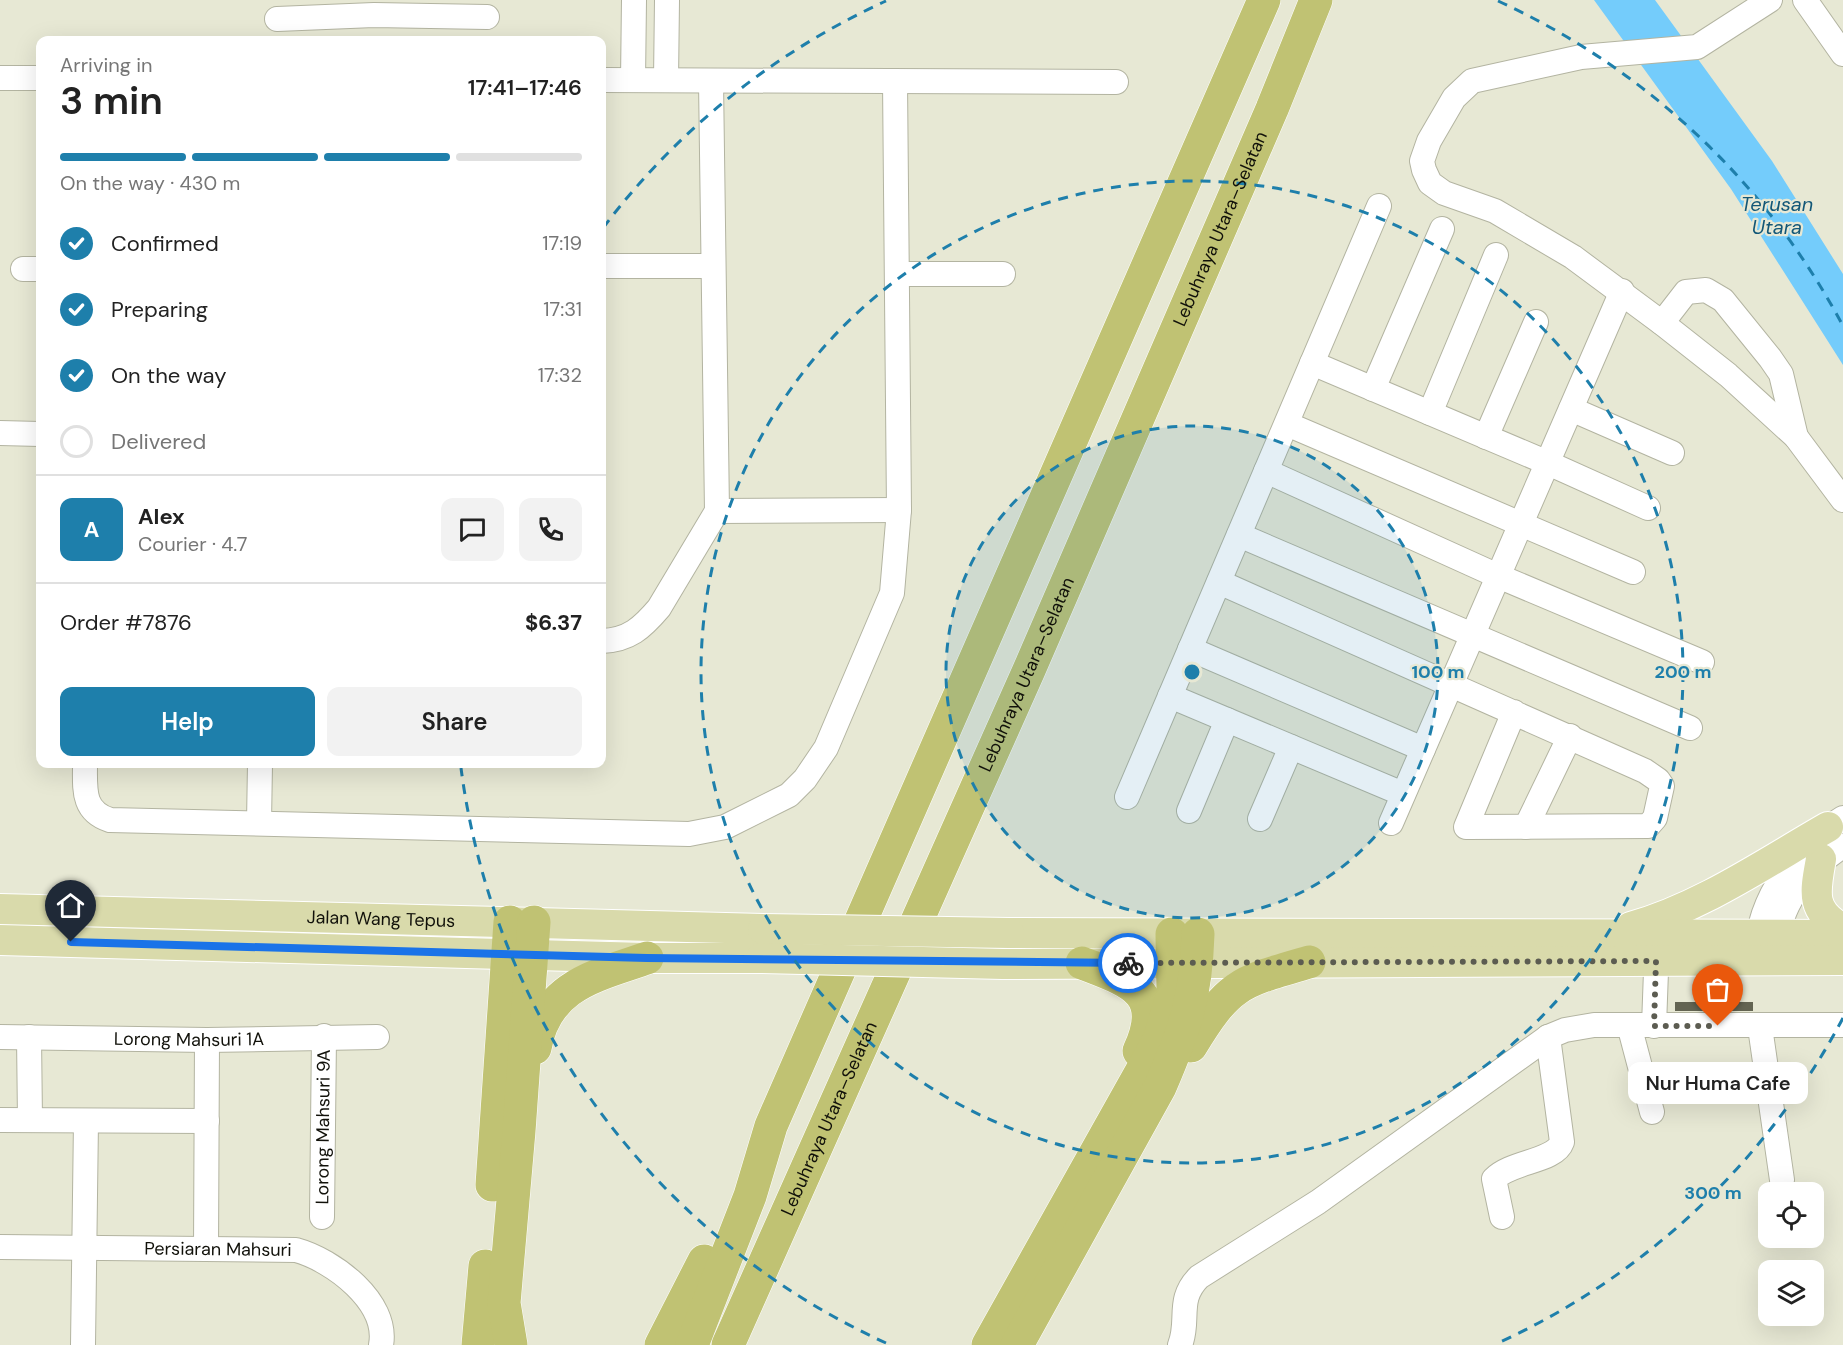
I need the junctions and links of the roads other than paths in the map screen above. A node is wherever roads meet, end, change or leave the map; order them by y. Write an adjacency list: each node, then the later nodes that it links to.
1 (634, 0): 14 (street)
2 (667, 0): 15 (street)
3 (1264, 0): 100 (highway)
4 (1316, 0): 104 (highway, Lebuhraya Utara–Selatan)
5 (1770, 0): 26 (street)
6 (1805, 0): 10 (street)
7 (374, 8): 8 (street); 9 (street)
8 (487, 17)
9 (277, 19)
10 (1843, 54)
11 (0, 78): 12 (street)
12 (36, 78)
13 (606, 80): 14 (street)
14 (633, 80): 15 (street)
15 (666, 80): 16 (street)
16 (711, 81): 17 (street); 23 (street)
17 (895, 81): 18 (street); 24 (street)
18 (1116, 82)
19 (1379, 206): 29 (street)
20 (1442, 229): 30 (street)
21 (1496, 255): 32 (street)
22 (606, 266): 23 (street)
23 (713, 266): 44 (street)
24 (897, 274): 25 (street); 43 (street)
25 (1003, 274)
26 (1622, 291): 28 (street); 31 (street)
27 (1536, 322): 36 (street)
28 (1662, 323): 37 (street); 37 (street)
29 (1312, 363): 30 (street); 33 (street)
30 (1373, 389): 32 (street)
31 (1571, 409): 38 (street); 39 (street)
32 (1430, 413): 36 (street)
33 (1287, 424): 40 (street); 45 (street)
34 (0, 433): 35 (street)
35 (36, 434)
36 (1486, 437): 39 (street)
37 (1796, 437): 41 (street)
38 (1672, 453)
39 (1548, 463): 42 (street); 45 (street)
40 (1266, 471): 46 (street); 48 (street)
41 (1843, 500)
42 (1647, 508)
43 (899, 510): 44 (street); 68 (street)
44 (717, 511): 51 (street)
45 (1521, 524): 47 (street); 48 (street)
46 (1239, 535): 49 (street); 50 (street)
47 (1633, 572)
48 (1498, 576): 50 (street); 53 (street)
49 (1220, 582): 52 (street); 54 (street)
50 (1472, 636): 54 (street); 58 (street)
51 (606, 640)
52 (1190, 649): 55 (street); 61 (street)
53 (1702, 662)
54 (1451, 684): 56 (street); 61 (street)
55 (1170, 696): 57 (street); 65 (street)
56 (1514, 712): 59 (street); 70 (street)
57 (1227, 720): 60 (street); 66 (street)
58 (1690, 728)
59 (1570, 736): 70 (street); 70 (street)
60 (1291, 747): 64 (street); 67 (street)
61 (1423, 749): 64 (street)
62 (85, 768): 68 (street)
63 (260, 768): 68 (street)
64 (1403, 794): 69 (street)
65 (1127, 797)
66 (1189, 811)
67 (1260, 819)
68 (259, 822)
69 (1391, 824)
70 (1526, 827)
71 (1834, 838): 73 (main road); 74 (main road); 80 (street); 80 (street)
72 (8, 907): 76 (main road, Jalan Wang Tepus)
73 (1843, 928)
74 (1605, 935): 78 (main road); 79 (main road)
75 (1843, 935): 80 (main road)
76 (521, 938): 77 (main road, Jalan Wang Tepus); 78 (main road, Jalan Wang Tepus, bridge); 81 (main road, Jalan Wang Tepus); 101 (highway); 112 (highway)
77 (0, 940)
78 (1185, 948): 83 (main road); 84 (main road, Jalan Wang Tepus); 103 (highway)
79 (1657, 948): 80 (main road); 83 (main road); 87 (street)
80 (1767, 948): 82 (main road)
81 (647, 958): 84 (main road, Jalan Wang Tepus, bridge); 101 (highway)
82 (1843, 960)
83 (1309, 962): 103 (highway)
84 (1082, 963): 103 (highway)
85 (1629, 1025): 87 (street); 93 (street); 95 (street)
86 (1843, 1025): 88 (street)
87 (1654, 1026): 88 (street)
88 (1760, 1027): 102 (street)
89 (324, 1036): 92 (street, Lorong Mahsuri 1A); 94 (street, Lorong Mahsuri 1A); 105 (street, Lorong Mahsuri 9A)
90 (0, 1037): 91 (street, Lorong Mahsuri 1A)
91 (29, 1037): 94 (street, Lorong Mahsuri 1A); 97 (street)
92 (377, 1037)
93 (1548, 1037): 106 (street); 120 (street)
94 (207, 1040): 99 (street)
95 (1652, 1112)
96 (0, 1120): 97 (street)
97 (30, 1120): 98 (street)
98 (86, 1120): 99 (street); 108 (street)
99 (207, 1121): 109 (street)
100 (771, 1126): 114 (highway); 115 (highway)
101 (519, 1131): 113 (highway)
102 (1782, 1180)
103 (1081, 1203): 118 (highway); 119 (highway)
104 (791, 1206): 116 (highway, Lebuhraya Utara–Selatan); 117 (highway)
105 (322, 1217)
106 (1502, 1217)
107 (0, 1247): 108 (street, Persiaran Mahsuri)
108 (84, 1248): 109 (street, Persiaran Mahsuri); 110 (street)
109 (206, 1249): 111 (street, Persiaran Mahsuri)
110 (83, 1345)
111 (381, 1345)
112 (478, 1345)
113 (511, 1345)
114 (661, 1345)
115 (692, 1345)
116 (728, 1345)
117 (748, 1345)
118 (988, 1345)
119 (1017, 1345)
120 (1180, 1345)

